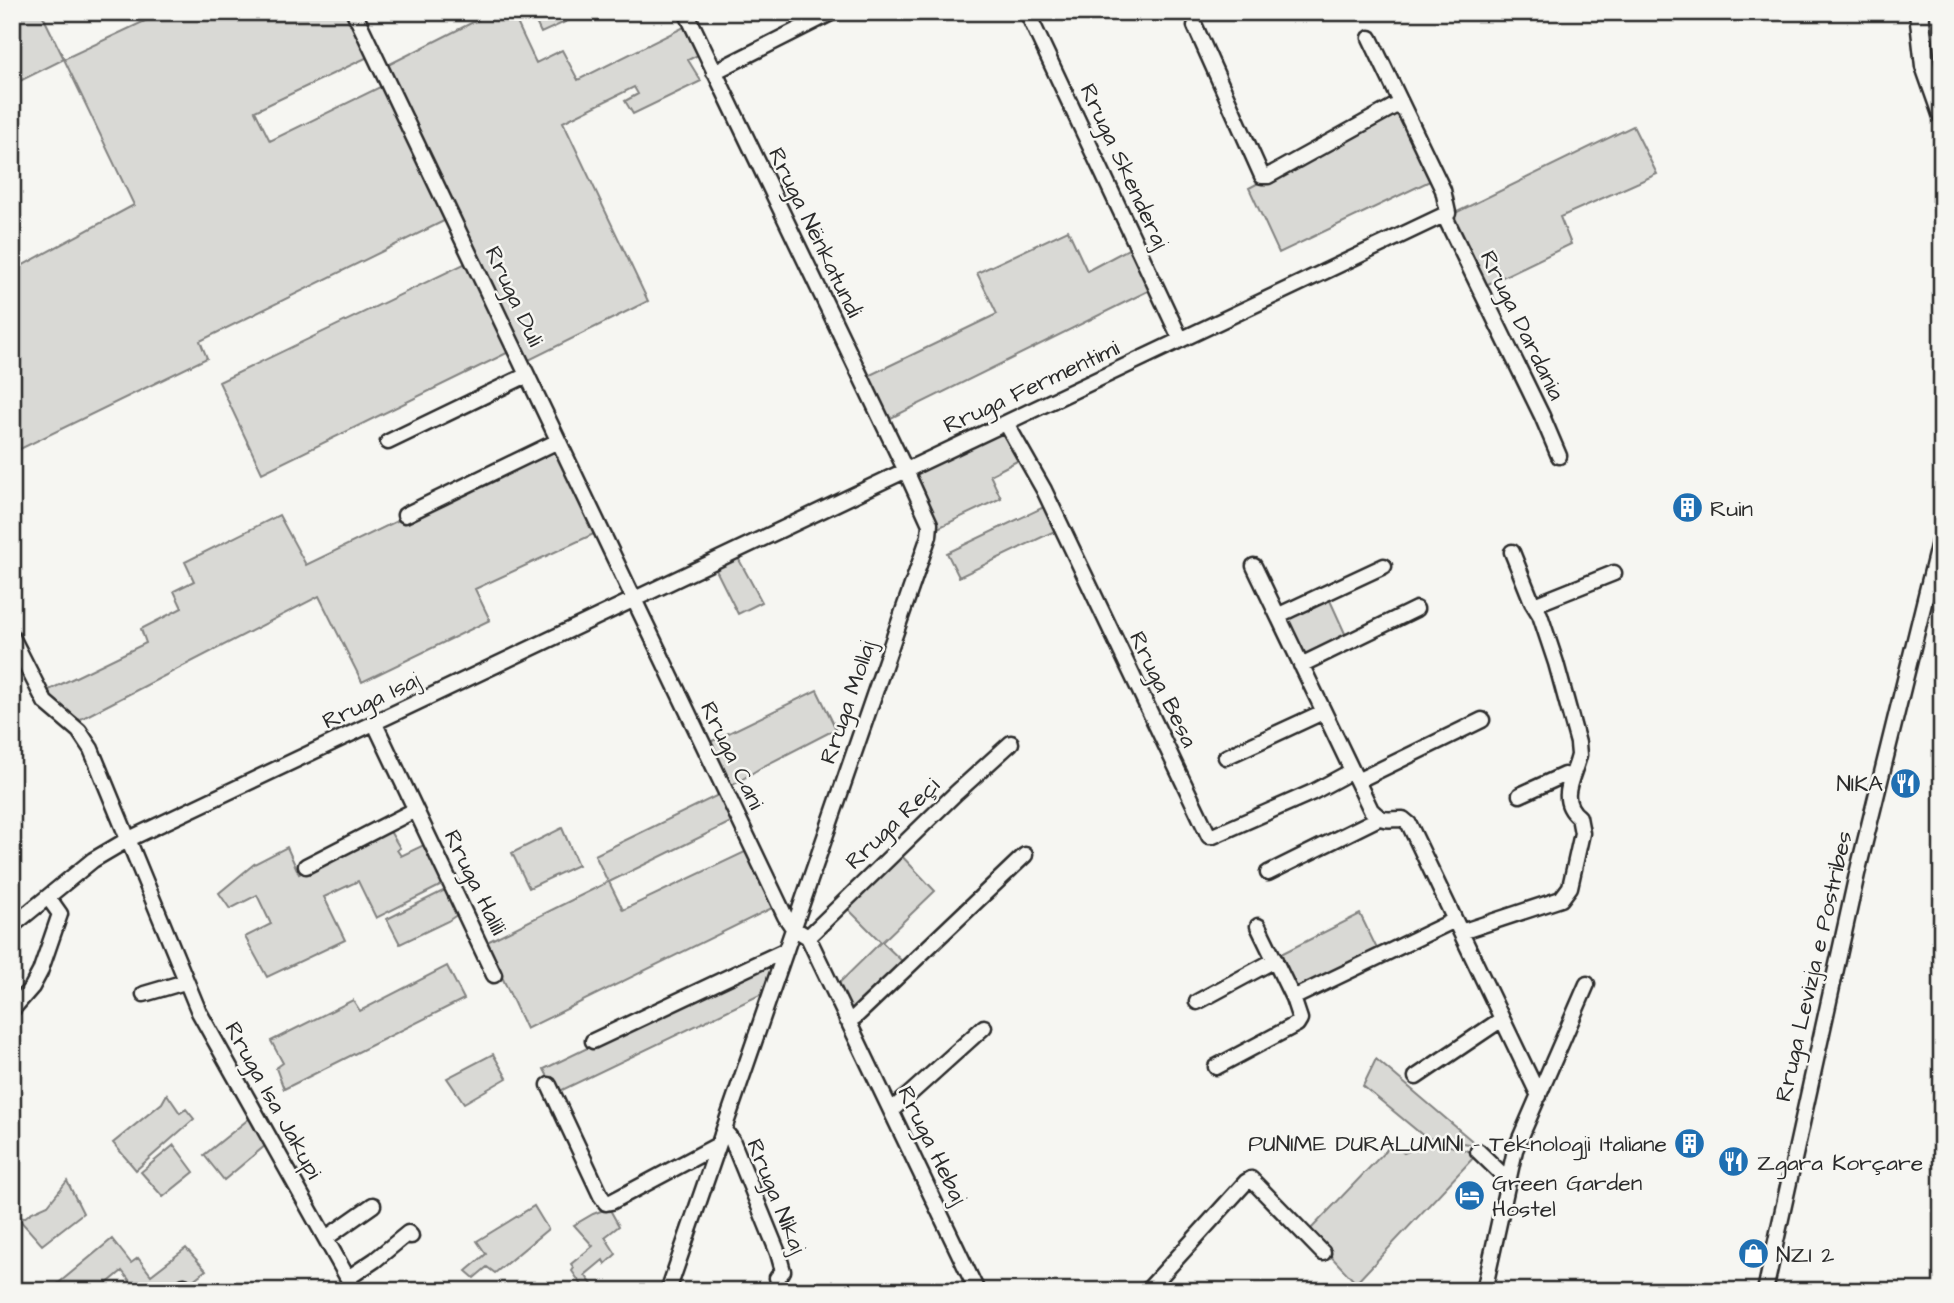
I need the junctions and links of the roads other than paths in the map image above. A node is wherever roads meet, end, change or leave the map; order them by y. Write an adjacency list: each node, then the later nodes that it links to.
1 (354, 12): 13 (street, Rruga Duli)
2 (686, 12): 8 (street, Rruga Nënkatundi)
3 (833, 12): 8 (street)
4 (1027, 12): 12 (street, Rruga Skenderaj)
5 (1919, 12): 10 (main road)
6 (1195, 26): 9 (street)
7 (1370, 38): 9 (street, Rruga Dardania)
8 (715, 72): 18 (street, Rruga Nënkatundi)
9 (1404, 109): 11 (street, Rruga Dardania)
10 (1942, 114)
11 (1446, 214): 12 (street, Rruga Fermentimi); 17 (street, Rruga Dardania)
12 (1181, 340): 14 (street, Rruga Fermentimi)
13 (527, 375): 15 (street, Rruga Duli); 16 (street)
14 (1006, 423): 18 (street, Rruga Fermentimi); 36 (street, Rruga Besa)
15 (558, 441): 19 (street); 25 (street, Rruga Duli)
16 (388, 442)
17 (1559, 456)
18 (906, 471): 25 (street, Rruga Fermentimi); 49 (street, Rruga Mollaj)
19 (405, 515)
20 (1942, 530): 82 (street, Rruga Levizja e Postribes)
21 (1512, 552): 26 (street)
22 (1254, 566): 28 (street)
23 (1384, 566): 28 (street)
24 (1614, 573): 26 (street)
25 (634, 600): 33 (street, Rruga Isaj); 49 (street, Rruga Cani)
26 (1534, 605): 37 (street)
27 (1416, 609): 30 (street)
28 (1279, 615): 30 (street)
29 (12, 636): 41 (street, Rruga Isa Jakupi)
30 (1301, 665): 31 (street)
31 (1323, 712): 35 (street); 36 (street)
32 (1482, 720): 36 (street)
33 (375, 724): 39 (street, Rruga Halili); 41 (street, Rruga Isaj)
34 (1011, 743): 50 (street, Rruga Reçi)
35 (1226, 757)
36 (1354, 776): 40 (street)
37 (1570, 776): 38 (street); 48 (street)
38 (1520, 794)
39 (415, 810): 43 (street); 53 (street, Rruga Halili)
40 (1379, 818): 44 (street); 48 (street)
41 (127, 841): 45 (street, Rruga Isaj); 54 (street, Rruga Isa Jakupi)
42 (1025, 855): 61 (street)
43 (306, 866)
44 (1268, 873)
45 (48, 897): 46 (street, Rruga Isaj); 59 (street)
46 (12, 926)
47 (1258, 926): 52 (street)
48 (1458, 926): 57 (street); 60 (street)
49 (793, 928): 50 (street); 51 (street, Rruga Mollaj)
50 (808, 937): 61 (street, Rruga Hebaj)
51 (786, 950): 63 (street); 69 (street, Rruga Mollaj)
52 (1275, 960): 57 (street); 58 (street)
53 (495, 975)
54 (185, 982): 56 (street); 74 (street, Rruga Isa Jakupi)
55 (1587, 984): 67 (street)
56 (144, 994)
57 (1293, 998): 64 (street)
58 (1197, 1002)
59 (12, 1010)
60 (1502, 1019): 65 (street); 67 (street)
61 (847, 1020): 68 (street, Rruga Hebaj)
62 (984, 1027): 68 (street)
63 (593, 1041)
64 (1216, 1067)
65 (1416, 1077)
66 (548, 1085): 69 (street)
67 (1538, 1096): 71 (street)
68 (891, 1111): 79 (street, Rruga Hebaj)
69 (720, 1140): 76 (street, Rruga Nikaj); 78 (street, Rruga Mollaj)
70 (1478, 1151): 71 (street)
71 (1509, 1181): 81 (street)
72 (373, 1205): 74 (street)
73 (411, 1236): 77 (street, Rruga Isa Jakupi)
74 (326, 1238): 77 (street, Rruga Isa Jakupi)
75 (1323, 1253): 80 (street)
76 (777, 1278)
77 (351, 1284)
78 (668, 1291)
79 (977, 1291)
80 (1147, 1291)
81 (1484, 1291)
82 (1765, 1291)

